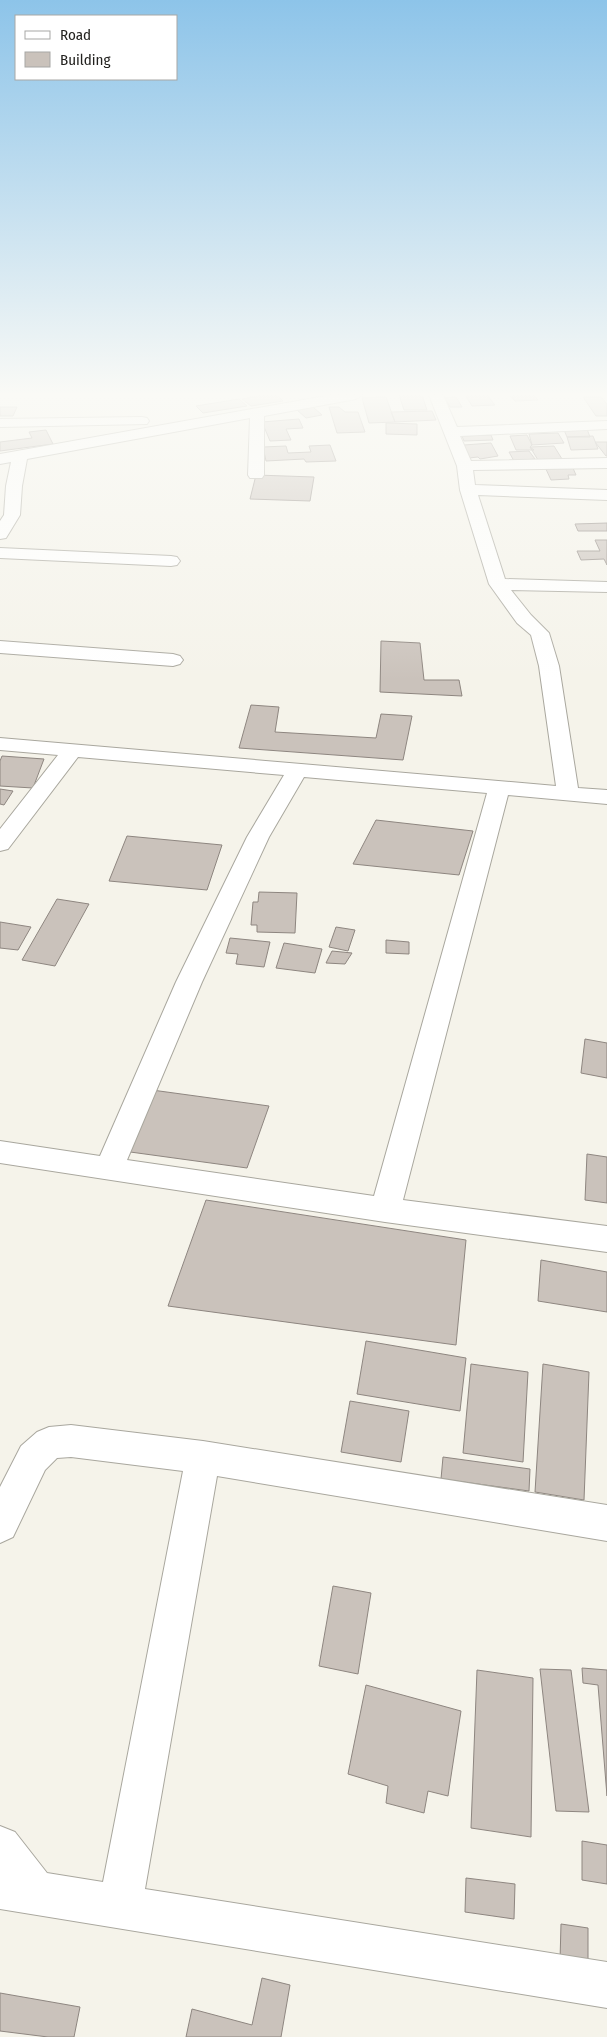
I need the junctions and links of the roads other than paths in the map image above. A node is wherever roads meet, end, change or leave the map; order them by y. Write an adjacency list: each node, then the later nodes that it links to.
1 (15, 490): 5 (street)
2 (468, 490): 8 (street)
3 (470, 490): 4 (street)
4 (607, 495)
5 (0, 534)
6 (0, 553): 7 (street)
7 (171, 561)
8 (498, 584): 9 (street); 16 (street)
9 (607, 588)
10 (0, 647): 11 (street)
11 (173, 660)
12 (0, 744): 13 (street)
13 (72, 750): 14 (street); 18 (street)
14 (298, 769): 15 (street); 20 (street)
15 (499, 788): 16 (street); 21 (street)
16 (568, 794): 17 (street)
17 (607, 797)
18 (0, 844)
19 (0, 1152): 20 (street)
20 (109, 1168): 21 (street)
21 (385, 1210): 22 (street)
22 (607, 1239)
23 (203, 1457): 24 (street); 25 (street); 28 (street)
24 (607, 1523)
25 (0, 1525)
26 (0, 1847): 27 (street)
27 (18, 1890): 28 (street)
28 (120, 1906): 29 (street)
29 (607, 1985)

